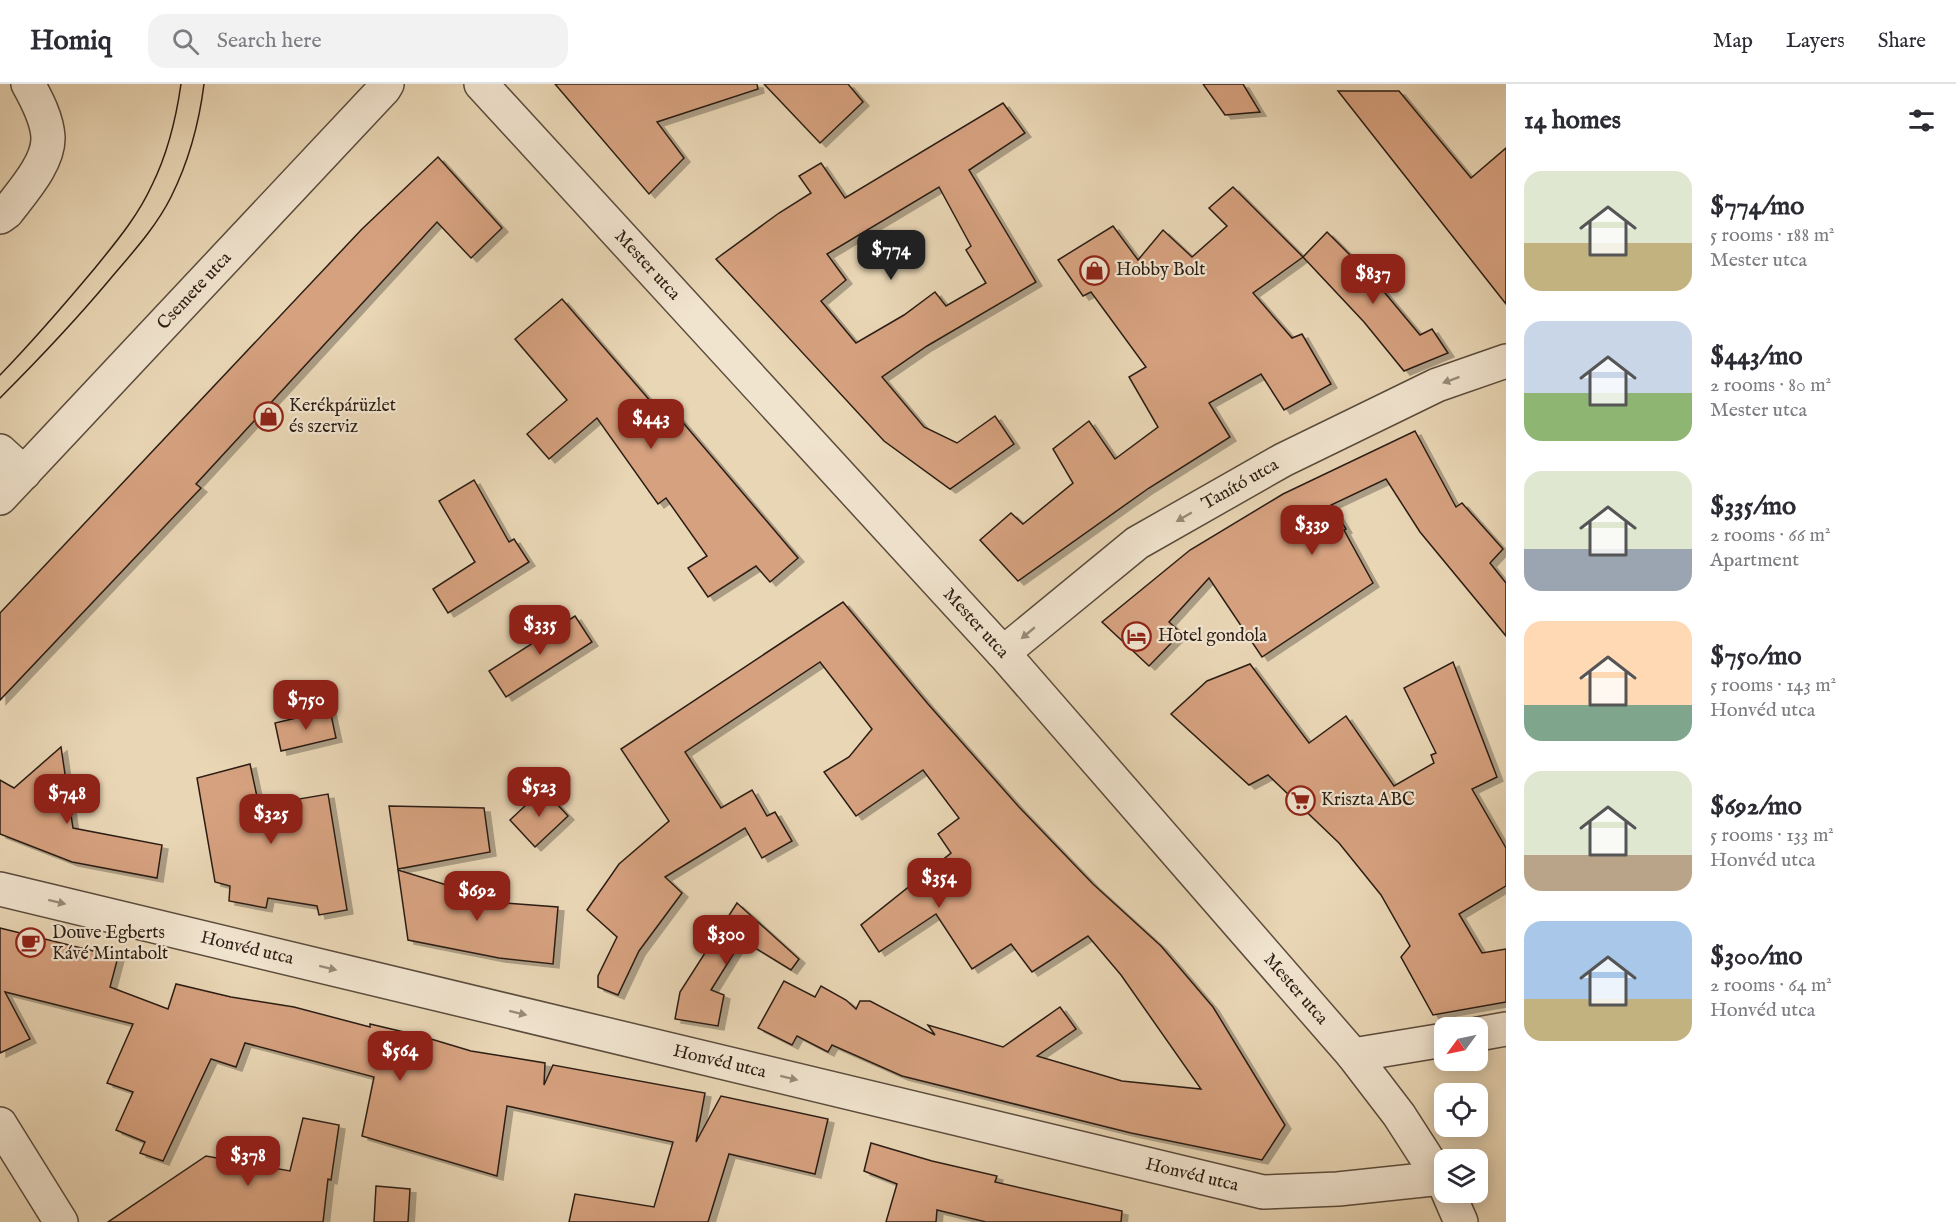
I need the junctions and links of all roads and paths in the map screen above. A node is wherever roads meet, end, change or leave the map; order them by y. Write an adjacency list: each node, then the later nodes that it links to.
1 (28, 84): 4 (street)
2 (387, 84): 7 (street, Csemete utca)
3 (481, 84): 9 (street, Mester utca)
4 (0, 217)
5 (1506, 361): 9 (street, Tanító utca, one-way to 9)
6 (0, 451): 7 (street)
7 (24, 473): 8 (street, Csemete utca)
8 (0, 498)
9 (1003, 653): 14 (street, Mester utca)
10 (0, 889): 17 (street, Honvéd utca, one-way to 17)
11 (1506, 1029): 12 (street)
12 (1488, 1032)
13 (1434, 1042): 14 (street)
14 (1353, 1055): 16 (street, Mester utca)
15 (0, 1124): 19 (street)
16 (1434, 1168)
17 (1434, 1185)
18 (1453, 1203): 20 (street, Mester utca)
19 (61, 1222)
20 (1461, 1222)

